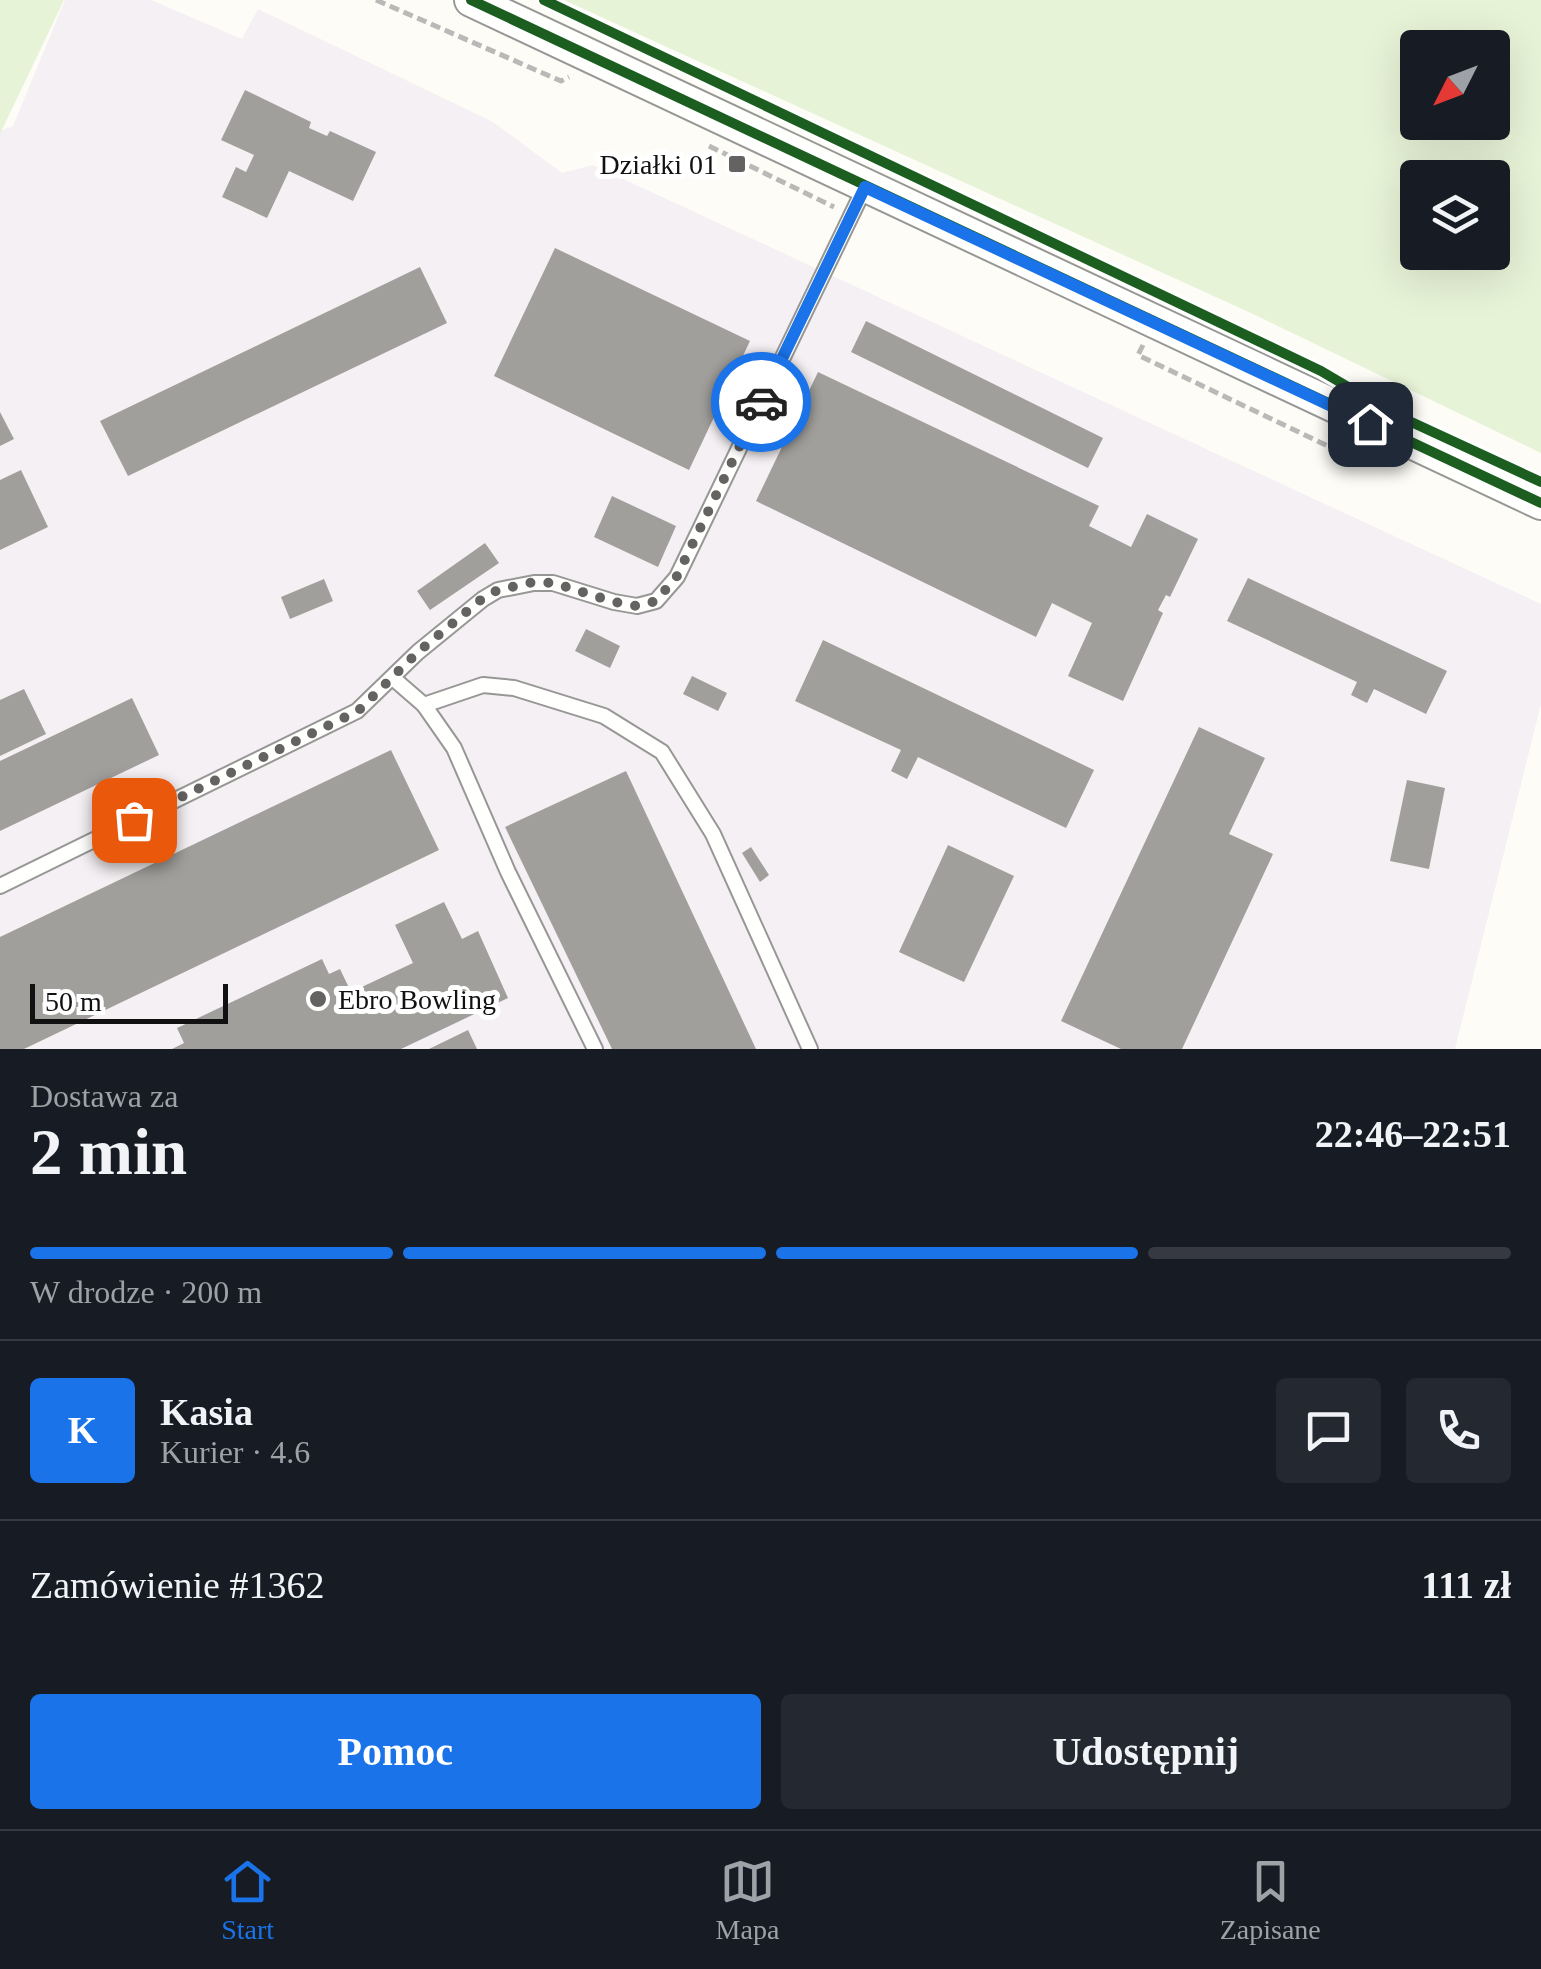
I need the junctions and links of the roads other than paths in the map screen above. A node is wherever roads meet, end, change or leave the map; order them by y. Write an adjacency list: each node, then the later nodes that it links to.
1 (471, 0): 2 (street)
2 (865, 187): 3 (street); 4 (lane)
3 (1541, 503)
4 (394, 679): 5 (lane); 6 (lane)
5 (424, 705): 7 (lane); 8 (lane)
6 (0, 886)
7 (595, 1049)
8 (810, 1049)

